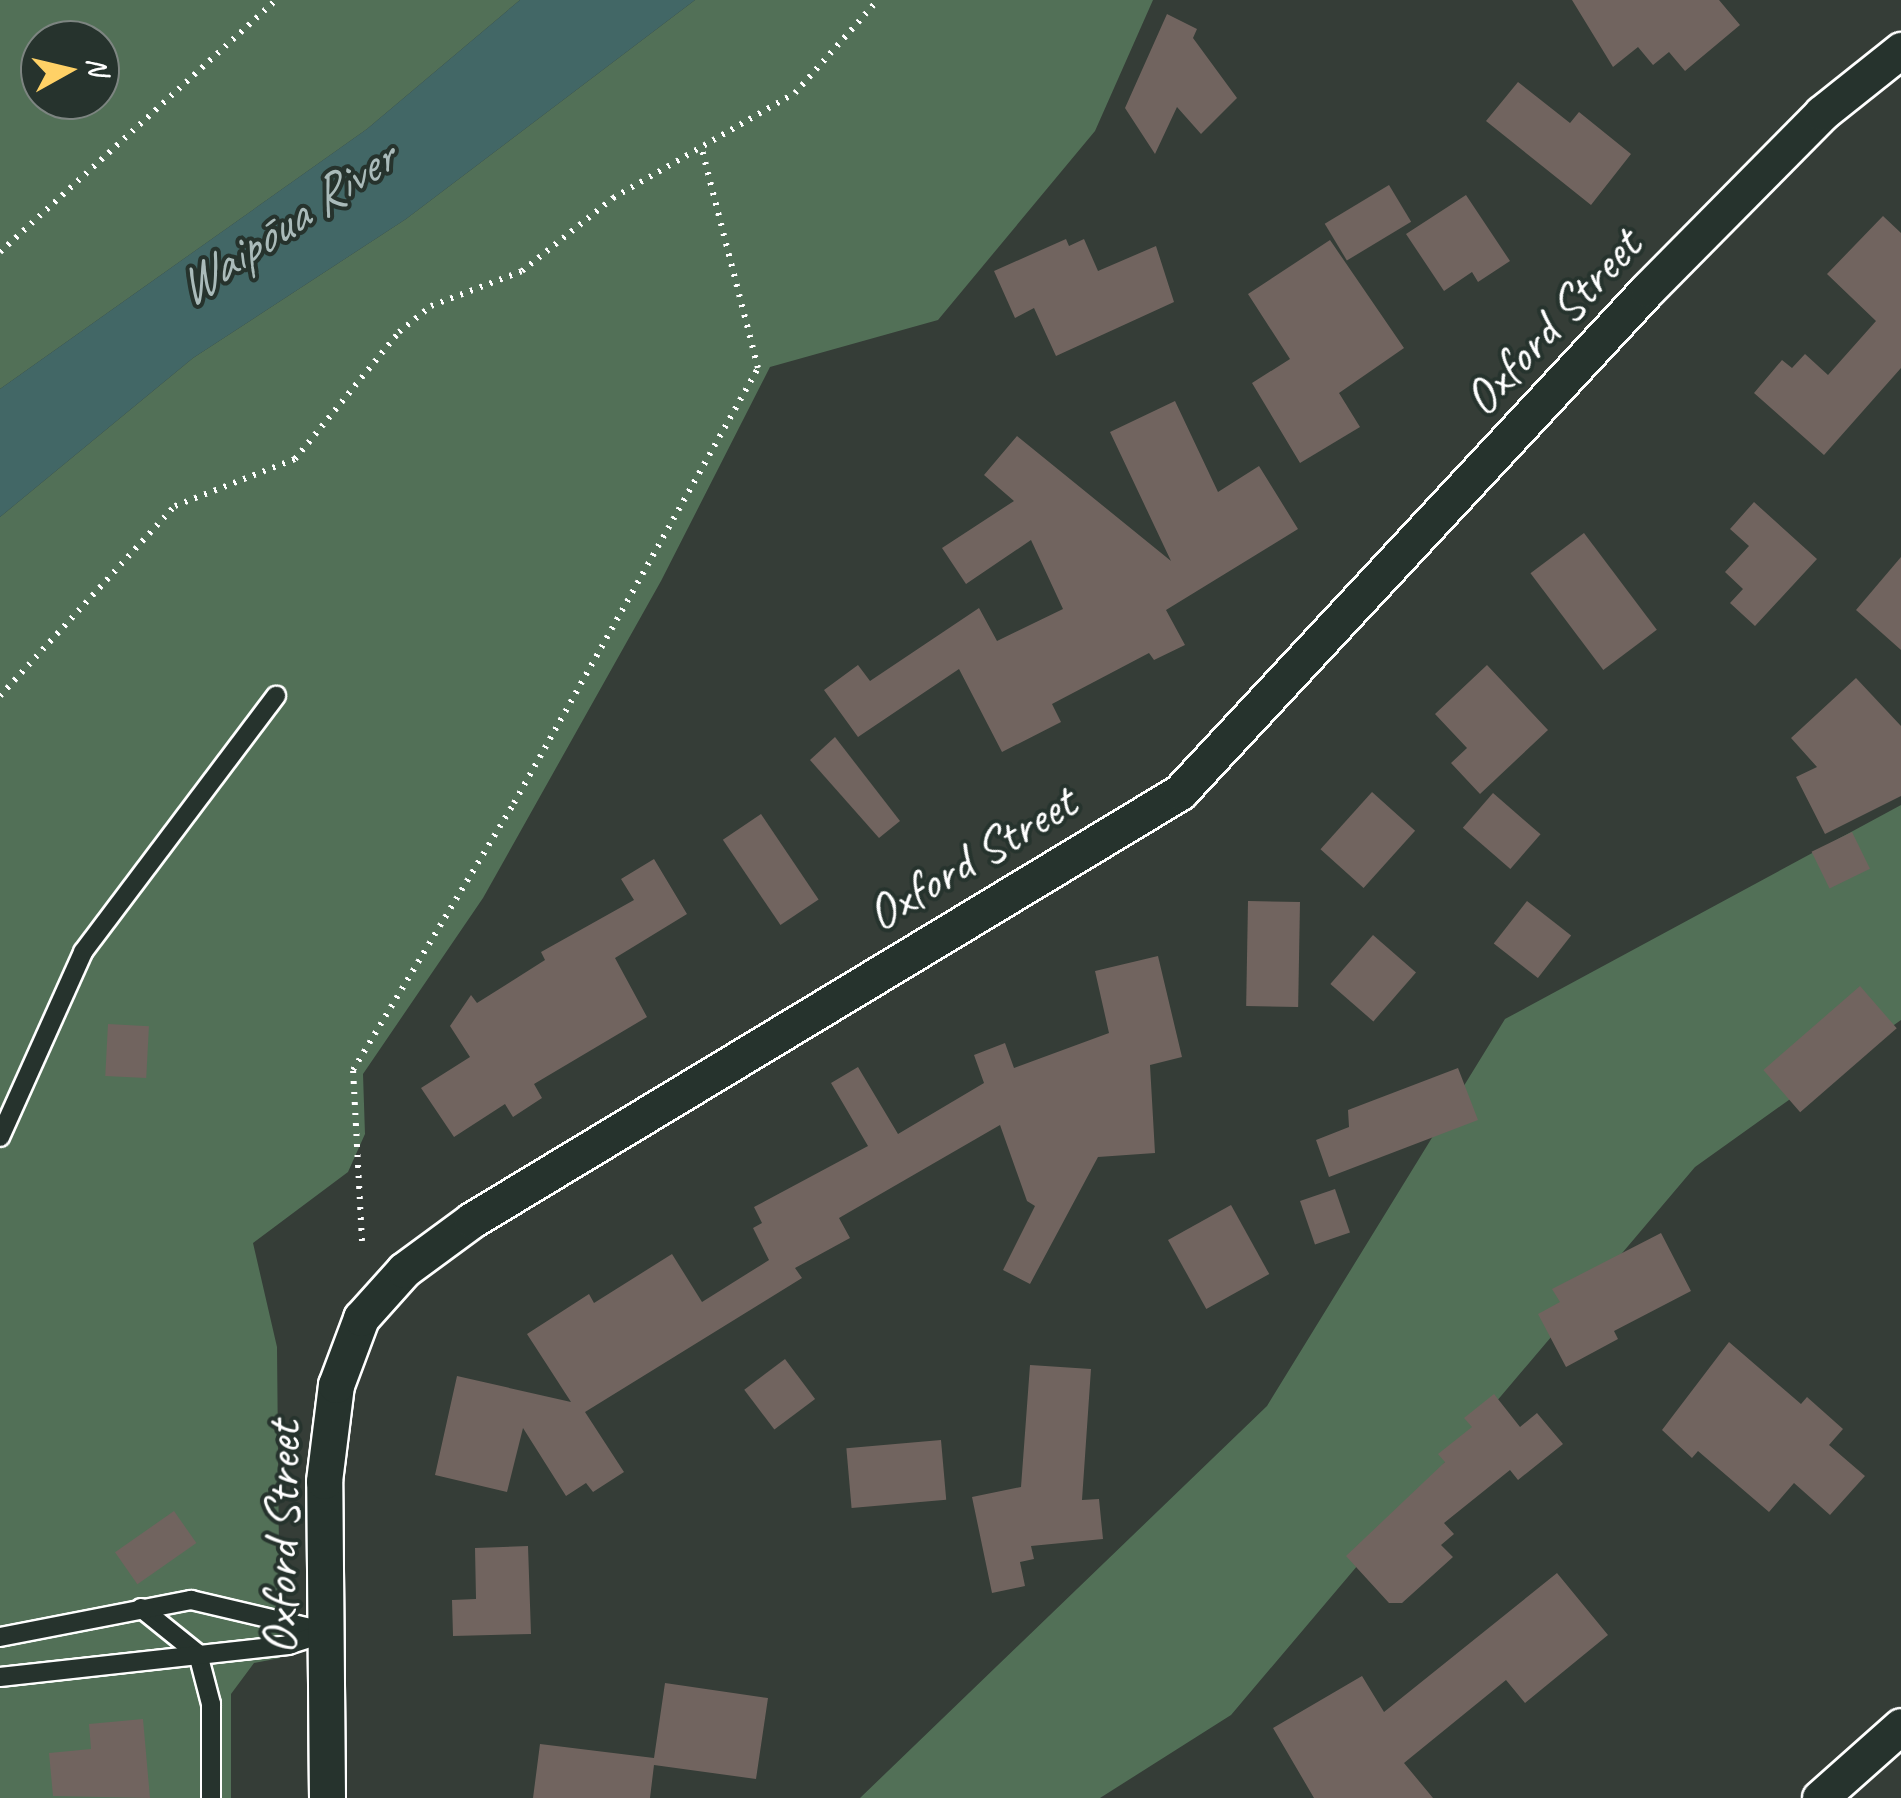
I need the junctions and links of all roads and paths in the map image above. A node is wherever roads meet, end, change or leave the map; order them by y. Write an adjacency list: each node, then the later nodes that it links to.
1 (276, 0): 5 (path)
2 (878, 0): 4 (path)
3 (1901, 50): 11 (street, Oxford Street)
4 (702, 150): 6 (path); 9 (path)
5 (0, 252)
6 (0, 696)
7 (276, 696): 8 (lane)
8 (0, 1137)
9 (362, 1242)
10 (141, 1608): 11 (lane); 12 (lane); 13 (lane)
11 (327, 1632): 13 (lane); 17 (street, Oxford Street)
12 (0, 1637)
13 (198, 1654): 14 (lane); 16 (lane)
14 (0, 1677)
15 (1901, 1726): 18 (street)
16 (211, 1798)
17 (327, 1798)
18 (1820, 1798)

